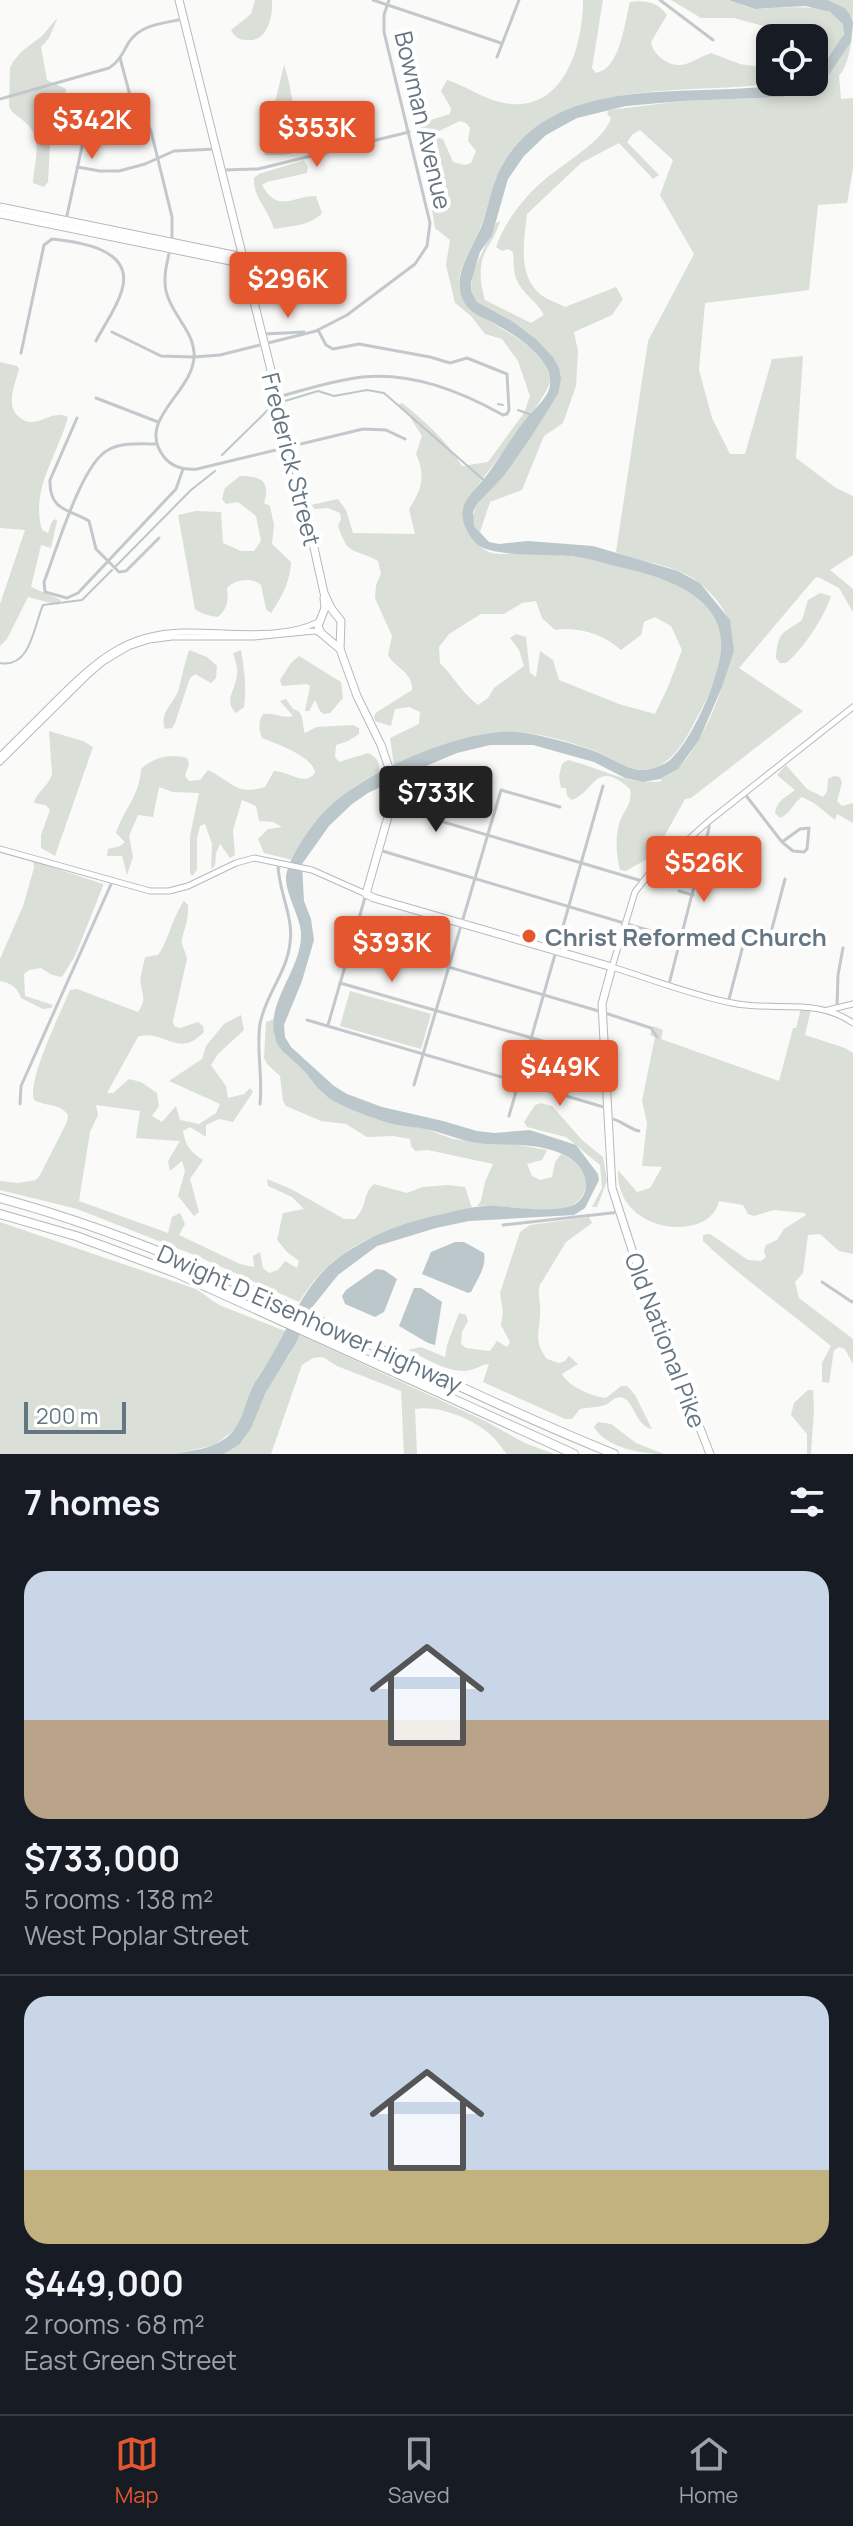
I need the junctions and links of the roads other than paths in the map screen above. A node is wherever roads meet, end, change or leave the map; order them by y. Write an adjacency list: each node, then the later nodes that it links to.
1 (179, 0): 6 (main road, Frederick Street)
2 (373, 0): 5 (street)
3 (519, 0): 8 (street)
4 (660, 0): 7 (street)
5 (388, 2): 8 (street); 13 (street, Bowman Avenue)
6 (184, 19): 10 (street); 14 (main road, Frederick Street)
7 (713, 40)
8 (501, 43): 9 (street)
9 (497, 57)
10 (120, 58): 11 (street); 12 (street)
11 (0, 99)
12 (135, 114): 15 (street); 16 (street)
13 (409, 132): 17 (street); 25 (street, Bowman Avenue)
14 (216, 149): 15 (street); 17 (main road, Frederick Street)
15 (158, 158): 16 (street); 21 (street)
16 (77, 167): 20 (street)
17 (222, 170): 24 (main road, Frederick Street)
18 (0, 207): 20 (main road)
19 (0, 214): 20 (main road)
20 (65, 224): 21 (main road)
21 (171, 246): 22 (main road); 23 (main road); 31 (street)
22 (223, 253): 23 (main road); 24 (main road)
23 (201, 255): 24 (main road)
24 (244, 261): 27 (main road, Frederick Street)
25 (317, 330): 27 (street); 29 (street, Bowman Avenue); 32 (street)
26 (112, 332): 31 (street, Bowman Avenue)
27 (262, 334): 29 (main road, Frederick Street)
28 (96, 341): 30 (street)
29 (264, 344): 31 (street, Bowman Avenue); 32 (main road, Frederick Street)
30 (21, 353)
31 (194, 357): 35 (street)
32 (277, 397): 38 (main road, Frederick Street)
33 (96, 398): 35 (street)
34 (77, 418): 40 (street)
35 (158, 422): 37 (street)
36 (405, 439): 38 (street)
37 (157, 444): 39 (street); 40 (street)
38 (290, 446): 39 (street); 43 (main road, Frederick Street)
39 (183, 468): 42 (street)
40 (70, 513): 42 (street); 42 (street)
41 (159, 538): 42 (street)
42 (107, 562)
43 (324, 593): 44 (main road, Frederick Street); 45 (main road, Frederick Street)
44 (336, 614): 45 (main road); 46 (main road)
45 (320, 619): 47 (main road); 50 (main road)
46 (341, 628): 47 (main road); 48 (main road)
47 (323, 634): 48 (main road); 51 (main road)
48 (340, 649): 54 (main road)
49 (853, 707): 53 (main road)
50 (0, 756)
51 (0, 762)
52 (603, 786): 61 (street)
53 (744, 793): 56 (main road); 58 (street)
54 (391, 806): 57 (street); 60 (main road)
55 (560, 807): 57 (street)
56 (709, 821): 65 (main road); 69 (street)
57 (488, 834): 61 (street); 63 (street)
58 (782, 842): 58 (street)
59 (0, 849): 66 (main road)
60 (379, 850): 63 (street); 68 (main road)
61 (582, 862): 65 (street); 70 (street)
62 (280, 864): 66 (main road); 68 (main road); 98 (street)
63 (475, 879): 70 (street); 71 (street)
64 (785, 879): 82 (street)
65 (642, 881): 72 (main road)
66 (112, 882): 97 (street)
67 (679, 891): 69 (street)
68 (366, 894): 71 (main road); 73 (street)
69 (693, 895): 74 (street)
70 (569, 906): 72 (street); 76 (street)
71 (462, 924): 76 (main road); 77 (street)
72 (626, 924): 74 (street); 78 (main road)
73 (353, 939): 77 (street); 79 (street)
74 (681, 940): 80 (street)
75 (843, 948): 84 (street)
76 (557, 951): 78 (main road); 81 (street)
77 (449, 967): 81 (street); 86 (street)
78 (612, 967): 80 (main road); 87 (main road, Old National Pike)
79 (340, 983): 86 (street); 90 (street)
80 (669, 984): 82 (main road)
81 (545, 995): 87 (street); 92 (street)
82 (728, 1003): 85 (main road)
83 (853, 1004): 84 (main road)
84 (837, 1007): 85 (main road)
85 (828, 1010): 89 (main road)
86 (436, 1011): 92 (street); 93 (street)
87 (602, 1012): 91 (street); 94 (main road, Old National Pike)
88 (307, 1020): 90 (street)
89 (853, 1023)
90 (328, 1026): 93 (street)
91 (657, 1037)
92 (532, 1039): 94 (street); 95 (street)
93 (423, 1054): 95 (street); 96 (street)
94 (605, 1059): 99 (main road, Old National Pike)
95 (520, 1082): 99 (street); 100 (street)
96 (414, 1085)
97 (20, 1104)
98 (260, 1104)
99 (607, 1108): 101 (main road, Old National Pike)
100 (509, 1116)
101 (608, 1118): 102 (street); 104 (main road, Old National Pike)
102 (639, 1131)
103 (0, 1198): 110 (highway, Dwight D Eisenhower Highway)
104 (620, 1212): 106 (street); 111 (main road, Old National Pike)
105 (0, 1214): 109 (highway, Dwight D Eisenhower Highway)
106 (503, 1225)
107 (822, 1282): 108 (street)
108 (853, 1302)
109 (574, 1454)
110 (614, 1454)
111 (710, 1454)

